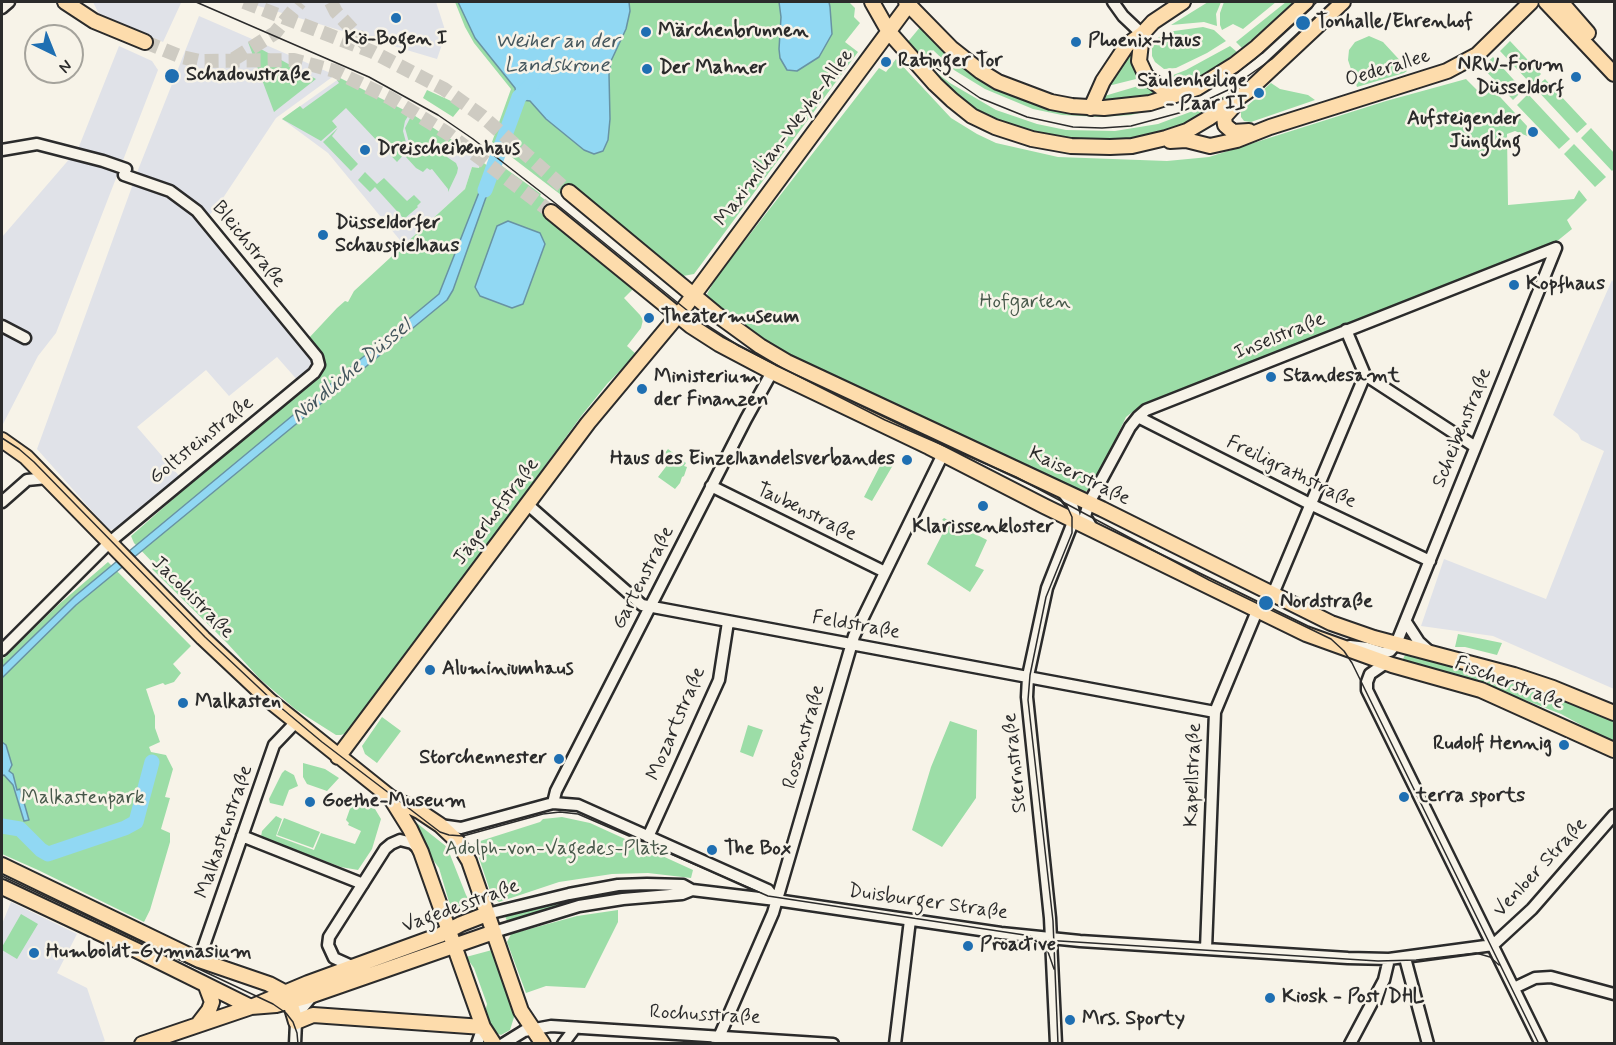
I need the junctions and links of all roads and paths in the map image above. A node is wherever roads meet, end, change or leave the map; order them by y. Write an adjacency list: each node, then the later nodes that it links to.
1 (9, 2): 11 (street)
2 (65, 2): 15 (main road)
3 (872, 2): 13 (main road)
4 (908, 2): 13 (main road, Maximilian-Weyhe-Allee); 20 (main road)
5 (1113, 2): 14 (street)
6 (1183, 2): 14 (main road)
7 (1306, 2): 17 (main road)
8 (1343, 2): 19 (main road)
9 (1531, 2): 12 (main road, Oederallee)
10 (1553, 3): 12 (main road); 16 (main road); 18 (main road)
11 (2, 8)
12 (1519, 14): 21 (main road, Oederallee)
13 (889, 32): 22 (main road); 27 (main road, Maximilian-Weyhe-Allee)
14 (1142, 34): 17 (main road); 20 (main road)
15 (144, 42)
16 (1614, 61)
17 (1219, 74): 20 (main road)
18 (1614, 74)
19 (1248, 92): 21 (main road, Oederallee); 22 (main road)
20 (1091, 108)
21 (1270, 127): 22 (main road, Oederallee)
22 (1132, 146)
23 (2, 150): 32 (street, Bleichstraße)
24 (569, 192): 27 (main road, Kaiserstraße)
25 (551, 212): 28 (main road, Kaiserstraße)
26 (1556, 248): 30 (street, Inselstraße); 37 (street, Scheibenstraße)
27 (694, 295): 28 (main road, Jägerhofstraße); 41 (main road, Kaiserstraße)
28 (678, 315): 33 (main road, Kaiserstraße); 44 (main road, Jägerhofstraße)
29 (2, 326): 31 (street)
30 (1346, 330): 34 (street); 35 (street, Inselstraße)
31 (25, 338)
32 (318, 368): 48 (street, Goltsteinstraße)
33 (772, 372): 38 (main road, Kaiserstraße); 40 (street, Gartenstraße)
34 (1365, 375): 37 (street); 45 (street)
35 (1138, 417): 43 (street); 45 (street, Freiligrathstraße)
36 (2, 440): 39 (main road, Jacobistraße)
37 (1474, 446): 49 (street, Scheibenstraße)
38 (942, 454): 46 (main road, Kaiserstraße); 50 (street, Rosenstraße)
39 (47, 478): 42 (street); 48 (main road, Jacobistraße)
40 (711, 486): 50 (street, Taubenstraße); 52 (street, Gartenstraße)
41 (1061, 490): 43 (main road, Kaiserstraße); 46 (street)
42 (2, 502)
43 (1089, 503): 47 (street); 51 (main road, Kaiserstraße)
44 (527, 504): 52 (street, Feldstraße); 67 (main road, Jägerhofstraße)
45 (1310, 504): 49 (street, Freiligrathstraße); 51 (street)
46 (1074, 520): 47 (main road, Kaiserstraße); 62 (street, Sternstraße)
47 (1092, 528): 53 (main road, Kaiserstraße)
48 (110, 542): 59 (street, Goltsteinstraße); 65 (main road, Jacobistraße)
49 (1430, 561): 55 (street, Scheibenstraße)
50 (885, 572): 57 (street, Rosenstraße)
51 (1273, 594): 58 (main road, Kaiserstraße)
52 (649, 608): 54 (street, Feldstraße); 69 (street, Gartenstraße)
53 (1257, 611): 56 (main road, Kaiserstraße); 63 (street, Kapellstraße)
54 (728, 622): 57 (street, Feldstraße); 73 (street, Mozartstraße)
55 (1406, 622): 58 (street, Scheibenstraße); 60 (street)
56 (1332, 643): 58 (street, Kaiserstraße); 61 (main road, Kaiserstraße)
57 (851, 644): 62 (street, Feldstraße); 79 (street, Rosenstraße)
58 (1396, 644): 60 (main road, Fischerstraße)
59 (2, 650)
60 (1430, 652): 64 (main road, Fischerstraße)
61 (1386, 663): 66 (main road, Fischerstraße); 85 (street)
62 (1028, 676): 63 (street, Feldstraße); 84 (street, Sternstraße)
63 (1215, 712): 87 (street, Kapellstraße)
64 (1614, 713)
65 (295, 723): 67 (main road, Jacobistraße); 72 (street, Malkastenstraße)
66 (1614, 750)
67 (338, 757): 68 (main road)
68 (390, 797): 71 (main road); 74 (main road)
69 (553, 802): 71 (street, Duisburger Straße); 73 (street, Duisburger Straße)
70 (1614, 815): 85 (street, Venloer Straße)
71 (440, 825): 80 (main road)
72 (242, 836): 76 (street); 90 (street, Malkastenstraße)
73 (648, 837): 79 (street, Duisburger Straße)
74 (421, 853): 76 (street); 82 (main road)
75 (2, 865): 90 (main road)
76 (363, 884): 91 (street)
77 (2, 887): 93 (main road)
78 (692, 890): 79 (street, Vagedesstraße); 80 (street, Vagedesstraße); 83 (street, Vagedesstraße)
79 (776, 900): 81 (street, Duisburger Straße); 106 (street, Rosenstraße)
80 (488, 914): 82 (main road, Vagedesstraße); 83 (main road)
81 (910, 920): 84 (street, Duisburger Straße); 115 (street)
82 (448, 931): 86 (main road); 91 (main road, Vagedesstraße)
83 (494, 932): 86 (main road, Vagedesstraße); 99 (main road)
84 (1051, 938): 87 (street, Duisburger Straße); 116 (street, Sternstraße)
85 (1493, 945): 88 (street, Duisburger Straße); 94 (street)
86 (454, 947): 95 (main road, Vagedesstraße); 102 (main road)
87 (1206, 949): 89 (street, Duisburger Straße)
88 (1405, 958): 89 (street, Duisburger Straße); 118 (street)
89 (1389, 959): 117 (street)
90 (199, 960): 92 (main road)
91 (355, 968): 95 (main road, Vagedesstraße)
92 (261, 981): 97 (main road); 98 (main road)
93 (206, 986): 98 (main road); 101 (main road)
94 (1514, 988): 96 (street); 119 (street)
95 (311, 989): 97 (main road, Vagedesstraße); 100 (street)
96 (1614, 994)
97 (287, 997): 98 (main road, Vagedesstraße); 100 (main road)
98 (251, 1007): 101 (main road, Vagedesstraße)
99 (521, 1011): 104 (main road); 105 (street)
100 (296, 1022): 102 (main road); 108 (street)
101 (199, 1023): 107 (main road, Vagedesstraße)
102 (483, 1027): 109 (street); 110 (main road)
103 (575, 1028): 104 (street, Rochusstraße); 106 (street, Rochusstraße); 113 (street)
104 (532, 1029): 105 (street, Rochusstraße); 112 (main road)
105 (515, 1035): 111 (street, Rochusstraße)
106 (718, 1040): 114 (street, Rochusstraße)
107 (142, 1044)
108 (295, 1044)
109 (477, 1044)
110 (494, 1044)
111 (503, 1044)
112 (543, 1044)
113 (563, 1044)
114 (833, 1044)
115 (895, 1044)
116 (1056, 1044)
117 (1350, 1044)
118 (1428, 1044)
119 (1541, 1044)

